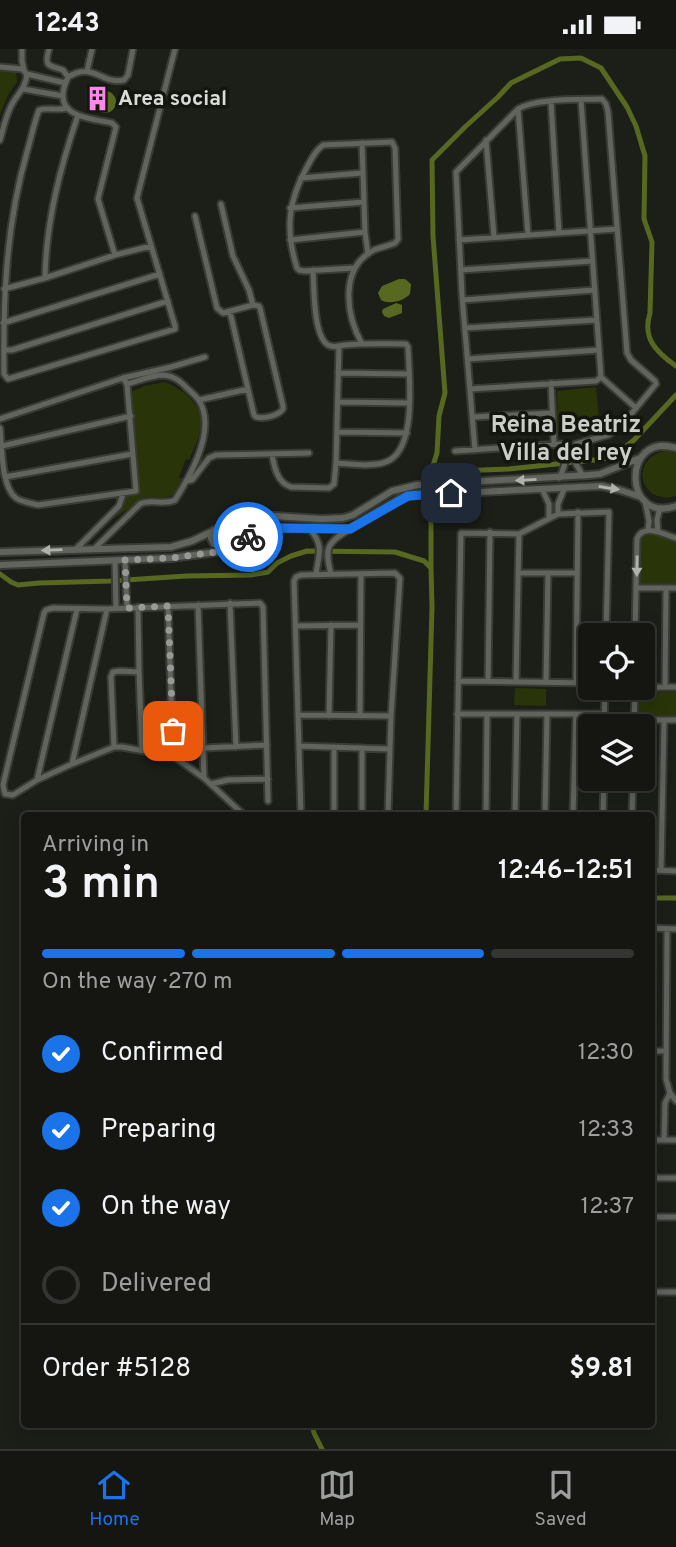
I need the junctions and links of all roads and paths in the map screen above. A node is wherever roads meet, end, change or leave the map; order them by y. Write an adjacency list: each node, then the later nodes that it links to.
1 (22, 49): 8 (street)
2 (49, 49): 10 (street)
3 (92, 49): 7 (street)
4 (133, 49): 7 (street)
5 (175, 49): 37 (street)
6 (0, 67): 8 (street)
7 (87, 71): 10 (street)
8 (26, 72): 9 (street); 11 (street)
9 (48, 79): 10 (street); 12 (street)
10 (66, 80): 13 (street)
11 (23, 89): 12 (street); 19 (street)
12 (45, 93): 13 (street)
13 (63, 96): 16 (street)
14 (582, 100): 15 (street); 29 (street); 30 (street)
15 (551, 101): 17 (street); 32 (street)
16 (67, 108): 18 (street); 46 (street)
17 (519, 109): 20 (street); 33 (street)
18 (78, 115): 39 (street); 45 (street)
19 (2, 125): 21 (street)
20 (486, 140): 34 (street); 36 (street)
21 (0, 141)
22 (362, 143): 23 (street); 24 (street); 38 (street)
23 (362, 173): 24 (street); 25 (street)
24 (301, 178): 27 (street)
25 (364, 202): 27 (street); 31 (street)
26 (221, 204): 50 (street)
27 (290, 208): 35 (street)
28 (195, 216): 51 (street)
29 (617, 229): 30 (street); 71 (street)
30 (590, 231): 32 (street); 40 (street)
31 (365, 232): 35 (street); 38 (street)
32 (559, 233): 33 (street)
33 (528, 235): 34 (street)
34 (494, 237): 36 (street)
35 (290, 240): 42 (street)
36 (459, 240): 43 (street)
37 (151, 246): 39 (street); 44 (street)
38 (368, 254): 41 (street)
39 (115, 255): 45 (street)
40 (592, 261): 43 (street); 47 (street)
41 (355, 268): 42 (street); 55 (street)
42 (313, 270): 56 (street)
43 (461, 271): 48 (street)
44 (160, 274): 49 (street); 53 (street)
45 (45, 278): 46 (street)
46 (4, 289): 53 (street)
47 (594, 290): 48 (street); 52 (street)
48 (463, 300): 54 (street)
49 (168, 301): 57 (street); 57 (street)
50 (253, 305): 51 (street); 66 (street)
51 (230, 312): 66 (street)
52 (596, 320): 54 (street); 58 (street)
53 (4, 323): 57 (street)
54 (465, 328): 60 (street)
55 (362, 344): 56 (street); 62 (street)
56 (339, 346): 61 (street)
57 (4, 350)
58 (599, 350): 60 (street); 63 (street)
59 (205, 357): 64 (street)
60 (468, 359): 67 (street)
61 (338, 373): 62 (street); 69 (street)
62 (409, 374): 70 (street)
63 (601, 377): 65 (street); 71 (street)
64 (125, 381): 68 (street); 73 (street); 75 (street)
65 (551, 383): 67 (street); 72 (street)
66 (248, 389): 68 (street)
67 (470, 389): 74 (street)
68 (199, 400): 92 (street)
69 (338, 402): 70 (street); 77 (street)
70 (409, 403): 78 (street)
71 (636, 408): 89 (street)
72 (552, 413): 74 (street); 79 (street)
73 (131, 417): 80 (street); 85 (street)
74 (472, 417): 82 (street)
75 (0, 419)
76 (0, 428): 80 (street)
77 (337, 432): 78 (street); 88 (street)
78 (407, 433): 88 (street)
79 (554, 443): 82 (street); 91 (street)
80 (2, 446): 90 (street)
81 (675, 447): 87 (street)
82 (475, 450): 83 (street)
83 (455, 451)
84 (309, 453): 86 (street)
85 (132, 454): 90 (street); 95 (street)
86 (272, 454): 88 (street); 92 (street)
87 (640, 458): 89 (street); 96 (street)
88 (336, 463)
89 (583, 476): 91 (street)
90 (5, 477): 95 (street)
91 (559, 478): 103 (street, one-way to 103)
92 (186, 481): 104 (street)
93 (565, 487): 94 (street); 96 (street, one-way to 96); 100 (street)
94 (542, 489): 102 (street); 106 (street)
95 (123, 494): 101 (street)
96 (643, 499): 97 (street); 109 (street)
97 (660, 508): 98 (street); 111 (street)
98 (674, 509)
99 (578, 512): 100 (street); 126 (street); 142 (street)
100 (558, 514): 102 (street)
101 (107, 517): 104 (street); 107 (street)
102 (549, 518): 112 (street)
103 (229, 523): 108 (street); 113 (street)
104 (116, 526): 114 (street)
105 (310, 529): 106 (street); 113 (street); 127 (street)
106 (350, 529): 128 (street)
107 (94, 530): 114 (street); 119 (street)
108 (214, 530): 116 (street); 117 (street)
109 (648, 530): 111 (street); 129 (street, one-way to 129)
110 (491, 532): 112 (street); 148 (street); 149 (street)
111 (658, 532): 115 (street)
112 (519, 534): 124 (street)
113 (250, 536): 116 (street)
114 (104, 538): 117 (street)
115 (676, 538)
116 (241, 540): 120 (street)
117 (93, 549): 119 (street)
118 (1, 550): 119 (street, one-way to 118); 122 (street)
119 (75, 550)
120 (125, 560): 121 (street); 132 (street)
121 (115, 561): 122 (street); 133 (street)
122 (1, 566)
123 (361, 573): 128 (street); 145 (street); 166 (street)
124 (519, 573): 125 (street); 150 (street)
125 (548, 573): 126 (street); 151 (street)
126 (578, 573): 152 (street)
127 (316, 574): 128 (street); 146 (street)
128 (331, 574)
129 (636, 588): 130 (street); 143 (street)
130 (666, 588): 131 (street); 154 (street)
131 (676, 588)
132 (126, 590): 133 (street); 139 (street)
133 (116, 591): 141 (street)
134 (230, 603): 135 (street); 170 (street); 173 (street)
135 (198, 604): 136 (street); 175 (street)
136 (168, 606): 137 (street); 179 (street)
137 (138, 607): 139 (street); 147 (street)
138 (77, 608): 140 (street); 183 (street); 183 (street)
139 (127, 608): 141 (street)
140 (107, 609): 141 (street); 180 (street)
141 (116, 609)
142 (606, 623)
143 (635, 623)
144 (331, 625): 145 (street); 146 (street); 164 (street)
145 (360, 625): 165 (street)
146 (295, 626): 163 (street)
147 (139, 672): 172 (street); 178 (street)
148 (458, 681): 149 (street); 157 (street)
149 (488, 681): 150 (street)
150 (516, 681): 151 (street)
151 (546, 682): 152 (street)
152 (576, 682)
153 (655, 687): 154 (street)
154 (665, 687): 155 (street)
155 (676, 687)
156 (605, 700): 162 (street)
157 (457, 714): 158 (street); 193 (street)
158 (488, 714): 159 (street); 194 (street)
159 (517, 714): 160 (street); 195 (street)
160 (547, 714): 161 (street); 196 (street)
161 (576, 714): 197 (street)
162 (605, 714)
163 (298, 715): 164 (street); 171 (street)
164 (329, 716): 165 (street)
165 (360, 716): 166 (street)
166 (391, 716): 177 (street)
167 (664, 720): 168 (street); 169 (street); 201 (street)
168 (676, 720)
169 (655, 721)
170 (267, 745): 173 (street); 182 (street)
171 (299, 746): 174 (street); 189 (street)
172 (114, 747): 178 (street); 180 (street)
173 (236, 747): 175 (street)
174 (334, 747): 176 (street); 190 (street)
175 (204, 748): 181 (street)
176 (362, 748): 177 (street); 191 (street)
177 (389, 749): 192 (street)
178 (142, 750): 179 (street)
179 (173, 756): 181 (street)
180 (72, 764): 183 (street)
181 (204, 778): 184 (street)
182 (268, 779): 184 (street); 187 (street)
183 (37, 780)
184 (211, 784): 188 (street)
185 (604, 791): 198 (street)
186 (633, 791): 199 (street)
187 (268, 801)
188 (241, 812)
189 (301, 812)
190 (334, 812)
191 (362, 812)
192 (388, 812)
193 (456, 812)
194 (486, 812)
195 (514, 812)
196 (545, 812)
197 (573, 812)
198 (603, 812)
199 (632, 812)
200 (655, 870): 201 (street)
201 (662, 870): 202 (street)
202 (676, 871)
203 (655, 928): 204 (street)
204 (667, 929): 205 (street); 206 (street)
205 (676, 929)
206 (666, 1025): 207 (street); 209 (street)
207 (676, 1025)
208 (655, 1051): 209 (street)
209 (666, 1051): 210 (street)
210 (670, 1093): 211 (street); 213 (street)
211 (676, 1101)
212 (655, 1140): 213 (street)
213 (664, 1140): 214 (street)
214 (676, 1140)
215 (655, 1178): 216 (street)
216 (676, 1178)
217 (655, 1217): 218 (street)
218 (676, 1217)
219 (655, 1291): 220 (street)
220 (676, 1292)

